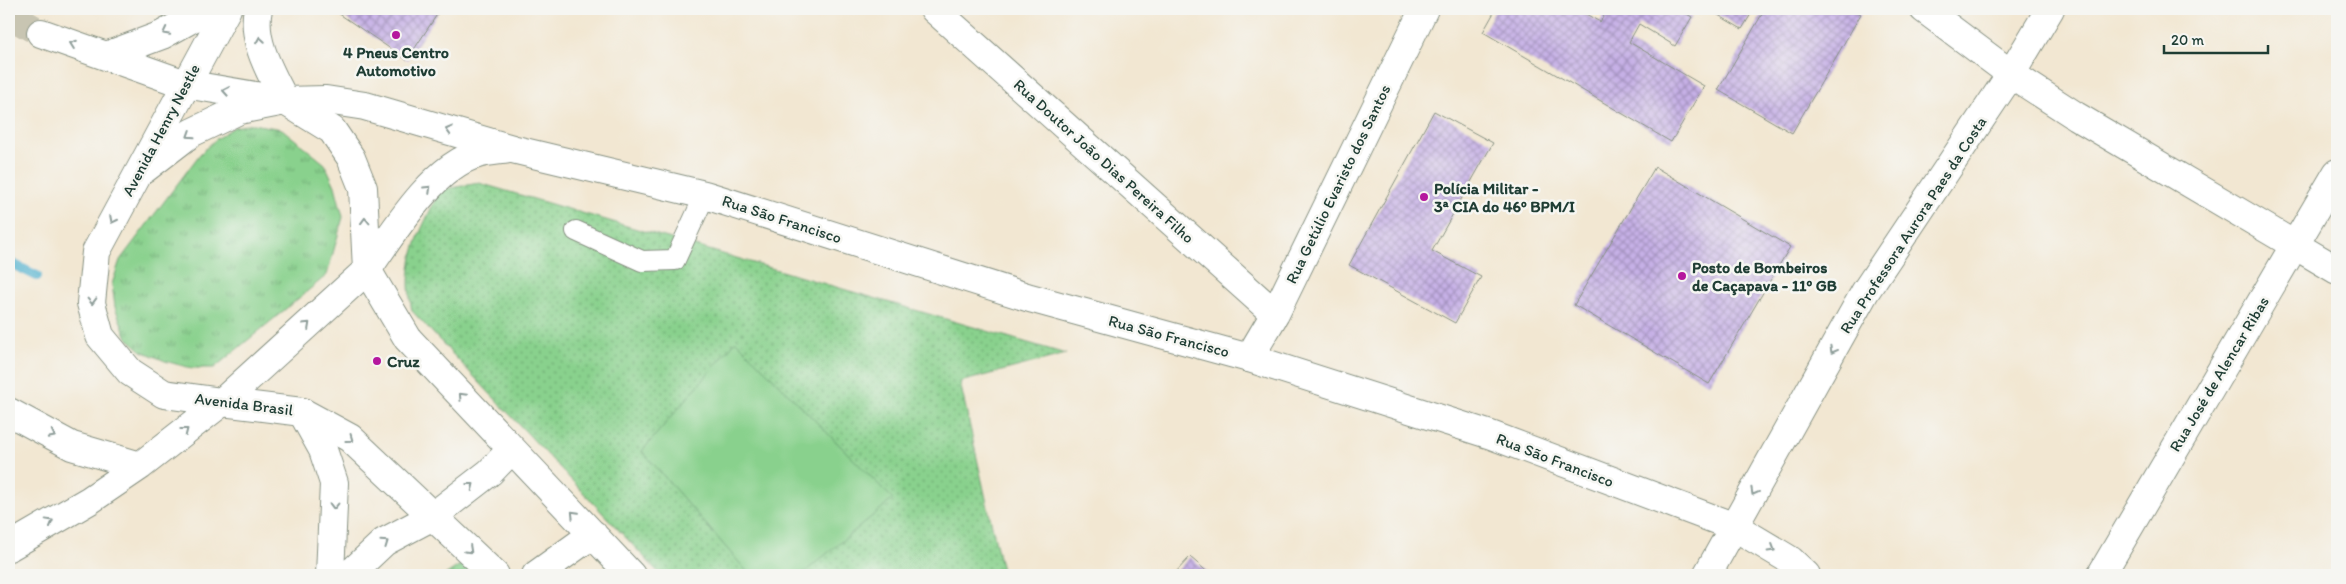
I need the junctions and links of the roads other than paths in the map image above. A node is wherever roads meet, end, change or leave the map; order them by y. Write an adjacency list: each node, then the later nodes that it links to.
1 (209, 9): 9 (street, one-way to 9)
2 (227, 9): 11 (street, Avenida Henry Nestle)
3 (258, 9): 12 (street, one-way to 3)
4 (934, 9): 22 (street, Rua Doutor João Dias Pereira Filho)
5 (1924, 9): 10 (street)
6 (2050, 9): 10 (street, Rua Professora Aurora Paes da Costa)
7 (1420, 11): 22 (street, Rua Getúlio Evaristo dos Santos)
8 (41, 33): 9 (street, one-way to 8)
9 (106, 56): 11 (street)
10 (2011, 74): 18 (street); 30 (street, Rua Professora Aurora Paes da Costa, one-way to 30)
11 (185, 84): 12 (street, one-way to 11); 15 (street, Avenida Henry Nestle)
12 (285, 101): 13 (street, Rua São Francisco, one-way to 12); 15 (street, one-way to 15); 20 (street, one-way to 12)
13 (512, 149): 16 (street, Rua São Francisco); 20 (street, Rua São Francisco, one-way to 13)
14 (2337, 173): 18 (street, Rua José de Alencar Ribas)
15 (136, 175): 19 (street, Avenida Henry Nestle, one-way to 19)
16 (705, 195): 17 (lane); 23 (street, Rua São Francisco)
17 (576, 231)
18 (2295, 245): 21 (street); 40 (street, Rua José de Alencar Ribas)
19 (96, 252): 24 (street, Avenida Brasil, one-way to 24)
20 (367, 270): 24 (street, Rua São Francisco, one-way to 20); 27 (street, one-way to 20)
21 (2337, 270)
22 (1275, 314): 23 (street, Rua Getúlio Evaristo dos Santos)
23 (1249, 358): 30 (street, Rua São Francisco)
24 (222, 402): 25 (street, Avenida Brasil); 28 (street, Rua São Francisco, one-way to 24)
25 (302, 412): 29 (street, Avenida Brasil, one-way to 29); 33 (street, one-way to 33)
26 (11, 420): 28 (street, one-way to 28)
27 (512, 449): 29 (street, one-way to 27); 31 (street, one-way to 27)
28 (140, 466): 32 (street, Rua São Francisco, one-way to 28)
29 (433, 516): 34 (street, one-way to 29); 35 (street, Avenida Brasil, one-way to 35)
30 (1735, 527): 38 (street, Rua Professora Aurora Paes da Costa); 39 (street, Rua São Francisco, one-way to 39)
31 (593, 534): 36 (street); 37 (street)
32 (9, 547)
33 (330, 575)
34 (349, 575)
35 (495, 575)
36 (536, 575)
37 (631, 575)
38 (1707, 575)
39 (1806, 575)
40 (2101, 575)

